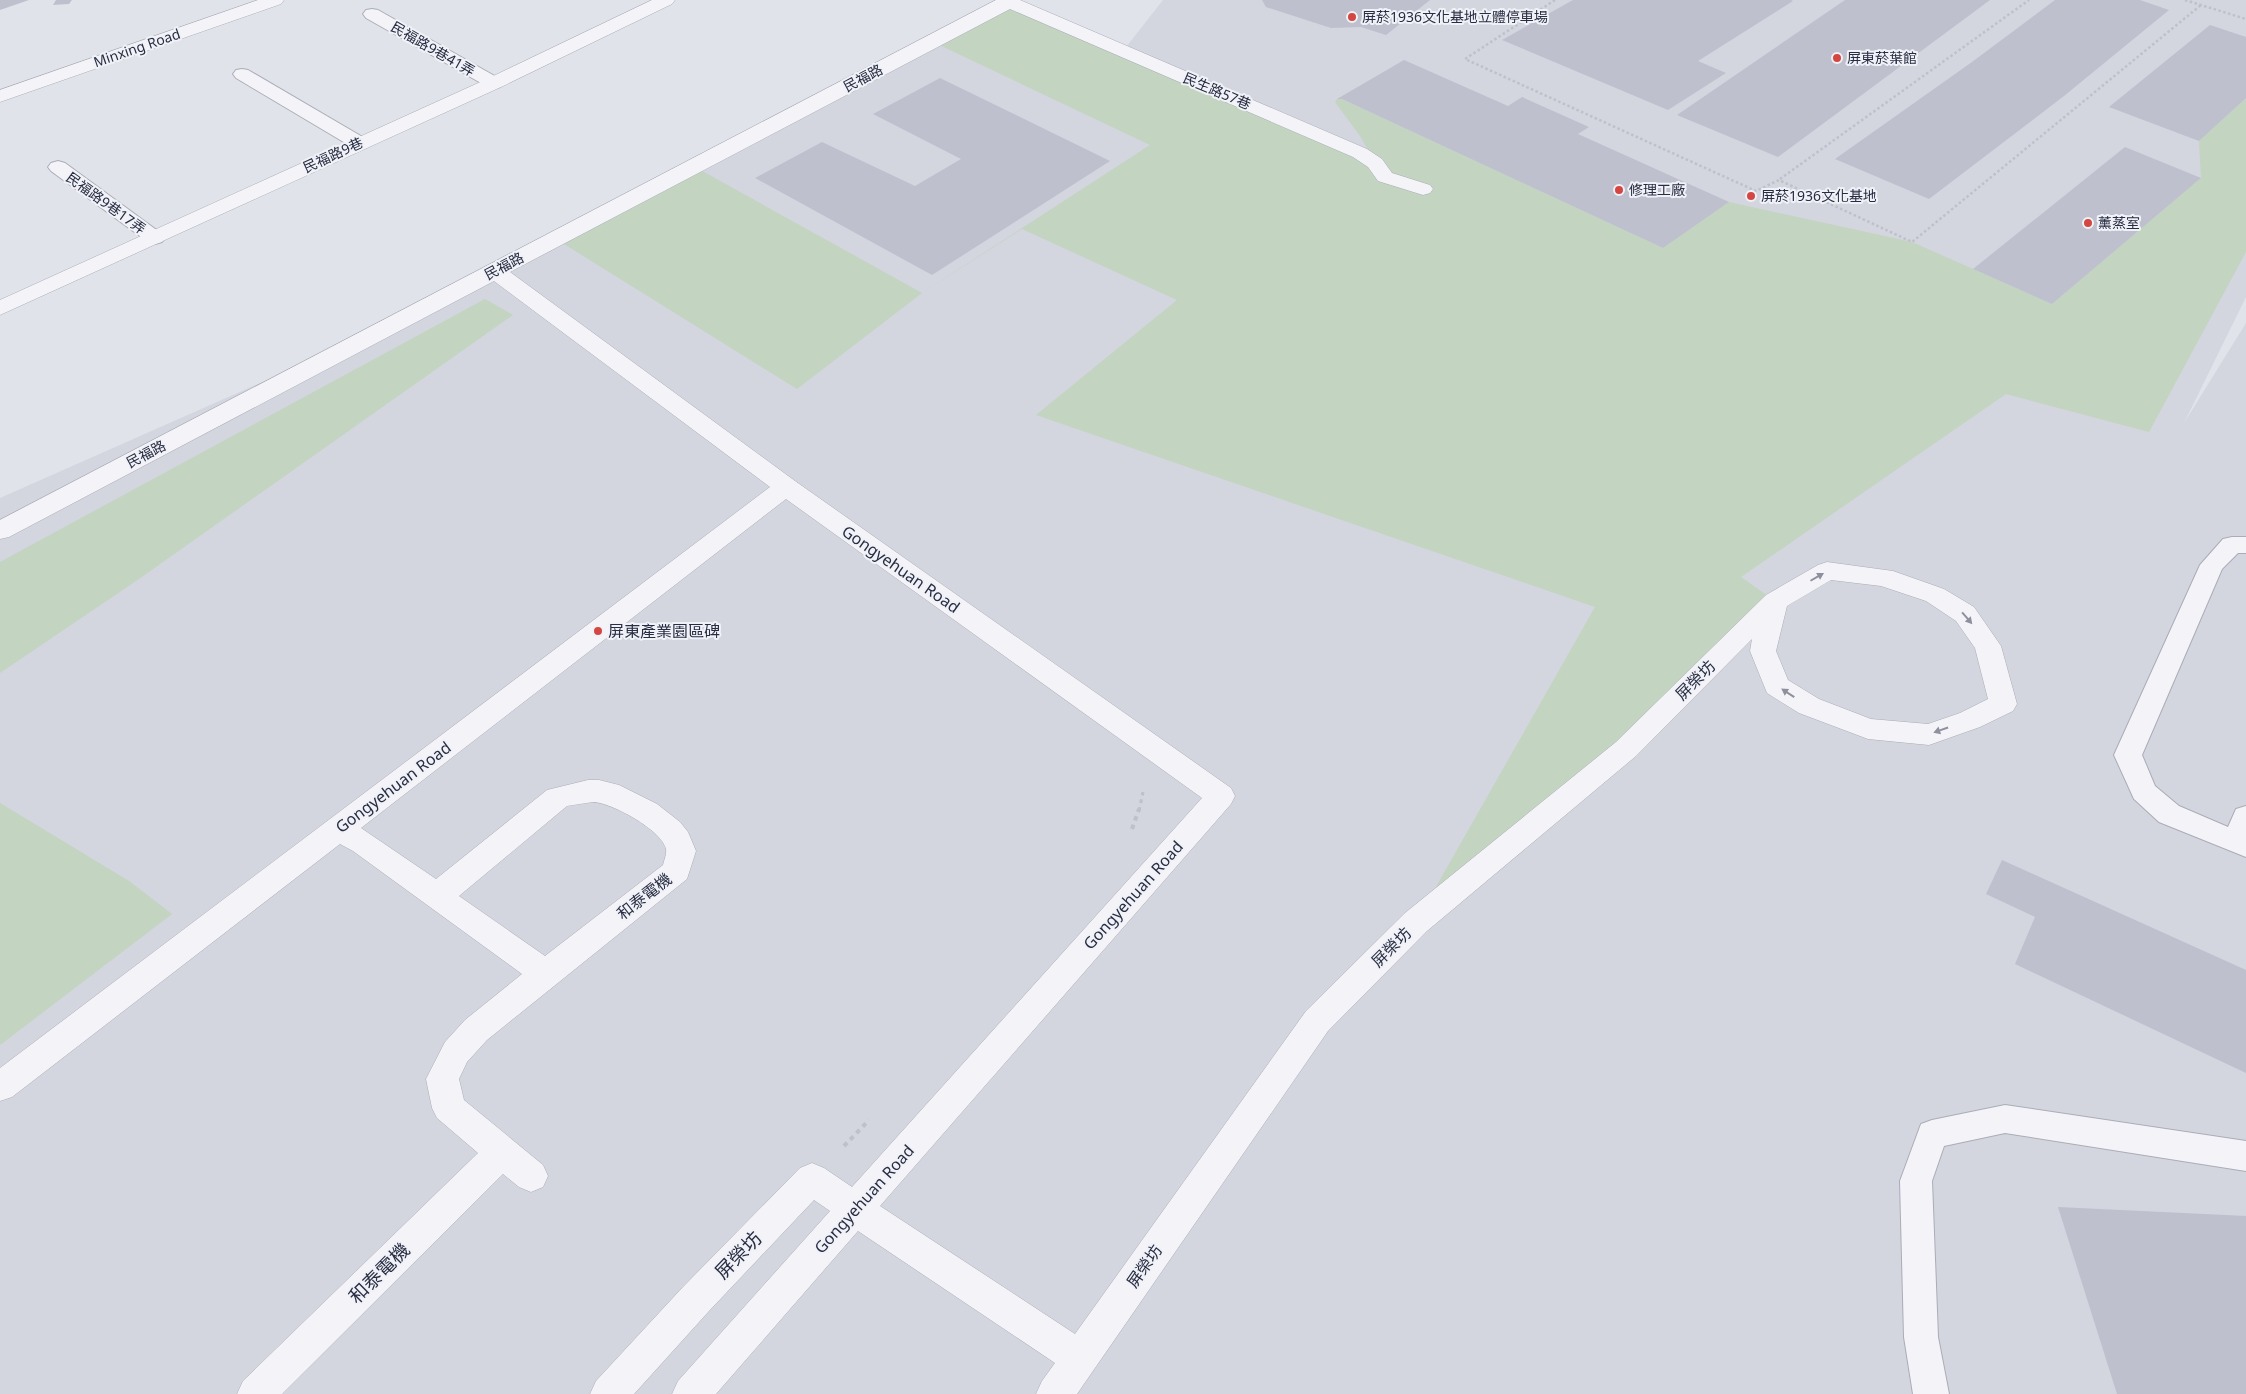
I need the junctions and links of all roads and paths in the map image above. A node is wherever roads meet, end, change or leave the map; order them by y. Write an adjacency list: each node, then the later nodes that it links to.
1 (275, 0): 12 (street, Minxing Road)
2 (664, 0): 11 (street, 民福路9巷)
3 (1555, 0): 15 (path)
4 (2029, 0): 15 (path)
5 (2185, 0): 7 (path)
6 (1007, 1): 16 (street, 民生路57巷); 18 (street, 民福路)
7 (2201, 5): 9 (path); 15 (path)
8 (372, 14): 11 (lane, 民福路9巷41弄)
9 (2246, 19)
10 (242, 74): 13 (lane)
11 (494, 83): 13 (street, 民福路9巷)
12 (0, 96)
13 (359, 143): 17 (street, 民福路9巷)
14 (58, 167): 17 (lane, 民福路9巷17弄)
15 (1779, 180)
16 (1423, 189)
17 (155, 238): 19 (street, 民福路9巷)
18 (495, 270): 20 (street, Gongyehuan Road); 21 (street, 民福路)
19 (0, 308)
20 (786, 487): 24 (street, Gongyehuan Road); 32 (street, Gongyehuan Road)
21 (0, 531)
22 (2246, 545): 25 (lane)
23 (1775, 601): 23 (street, 屏榮坊, one-way to 23); 33 (street, 屏榮坊)
24 (338, 829): 26 (street); 28 (street, Gongyehuan Road)
25 (2243, 835)
26 (436, 897): 27 (street); 27 (street, 和泰電機)
27 (545, 974): 29 (street, 和泰電機)
28 (0, 1087)
29 (502, 1152): 31 (street, 和泰電機); 34 (street, 和泰電機)
30 (2246, 1156): 38 (lane)
31 (531, 1176)
32 (855, 1209): 33 (street, 屏榮坊); 35 (street, 屏榮坊); 36 (street, Gongyehuan Road)
33 (1080, 1358): 37 (street, 屏榮坊)
34 (256, 1394)
35 (609, 1394)
36 (691, 1394)
37 (1055, 1394)
38 (1931, 1394)

